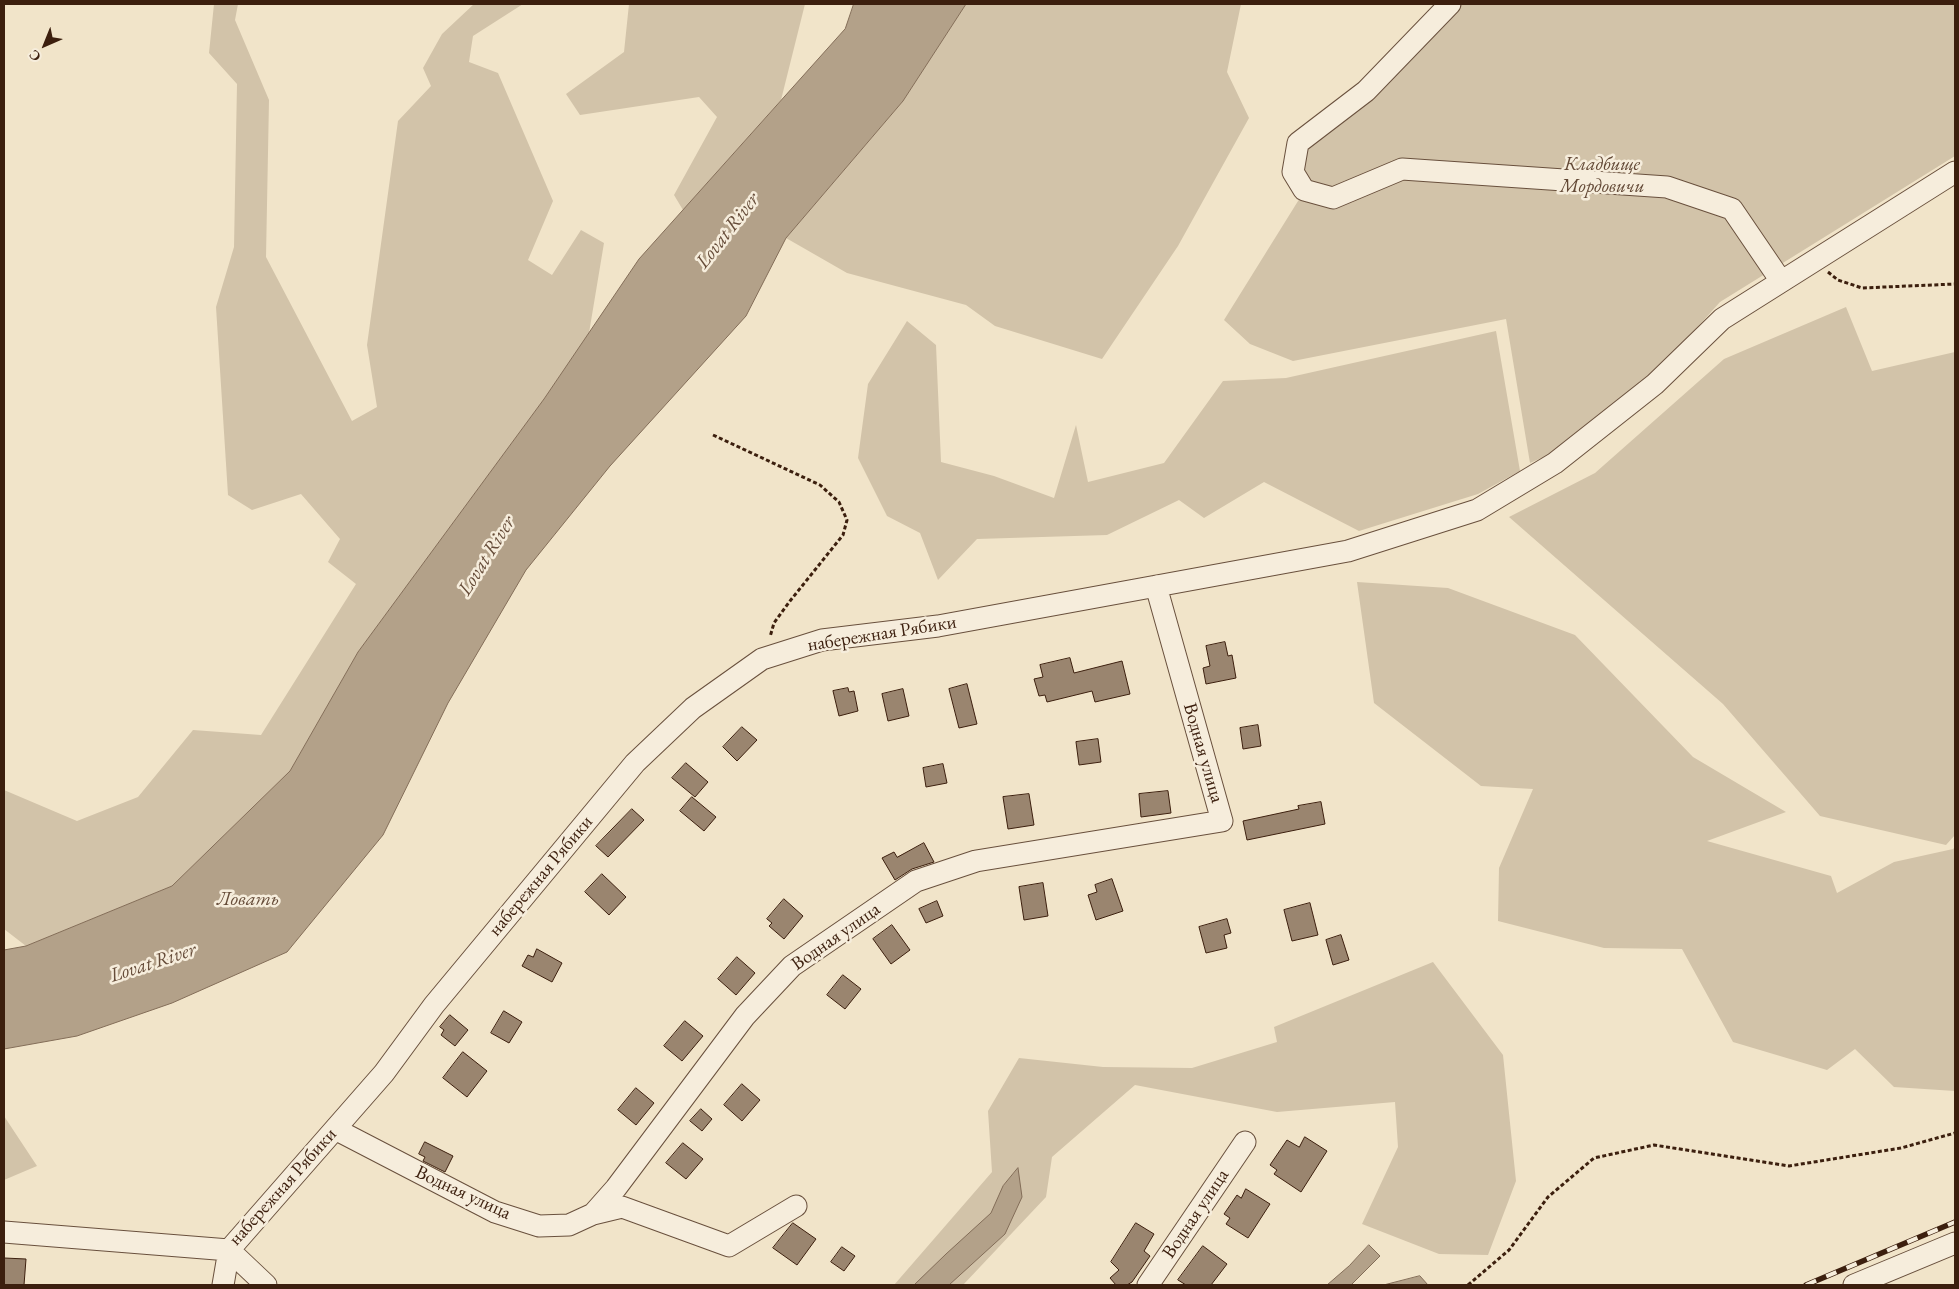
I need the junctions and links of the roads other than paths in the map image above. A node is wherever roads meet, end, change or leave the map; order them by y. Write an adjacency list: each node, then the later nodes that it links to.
1 (1450, 4): 3 (street)
2 (1955, 172): 3 (street, набережная Рябики)
3 (1781, 281): 4 (street, набережная Рябики)
4 (1156, 586): 5 (street, набережная Рябики); 8 (street, Водная улица)
5 (335, 1129): 8 (street, Водная улица); 11 (street, набережная Рябики)
6 (1245, 1142): 14 (street, Водная улица)
7 (796, 1206): 8 (street)
8 (593, 1214)
9 (4, 1232): 11 (street, набережная Рябики)
10 (1955, 1243): 15 (street)
11 (229, 1250): 12 (street); 13 (street)
12 (223, 1285)
13 (266, 1285)
14 (1148, 1285)
15 (1854, 1285)

